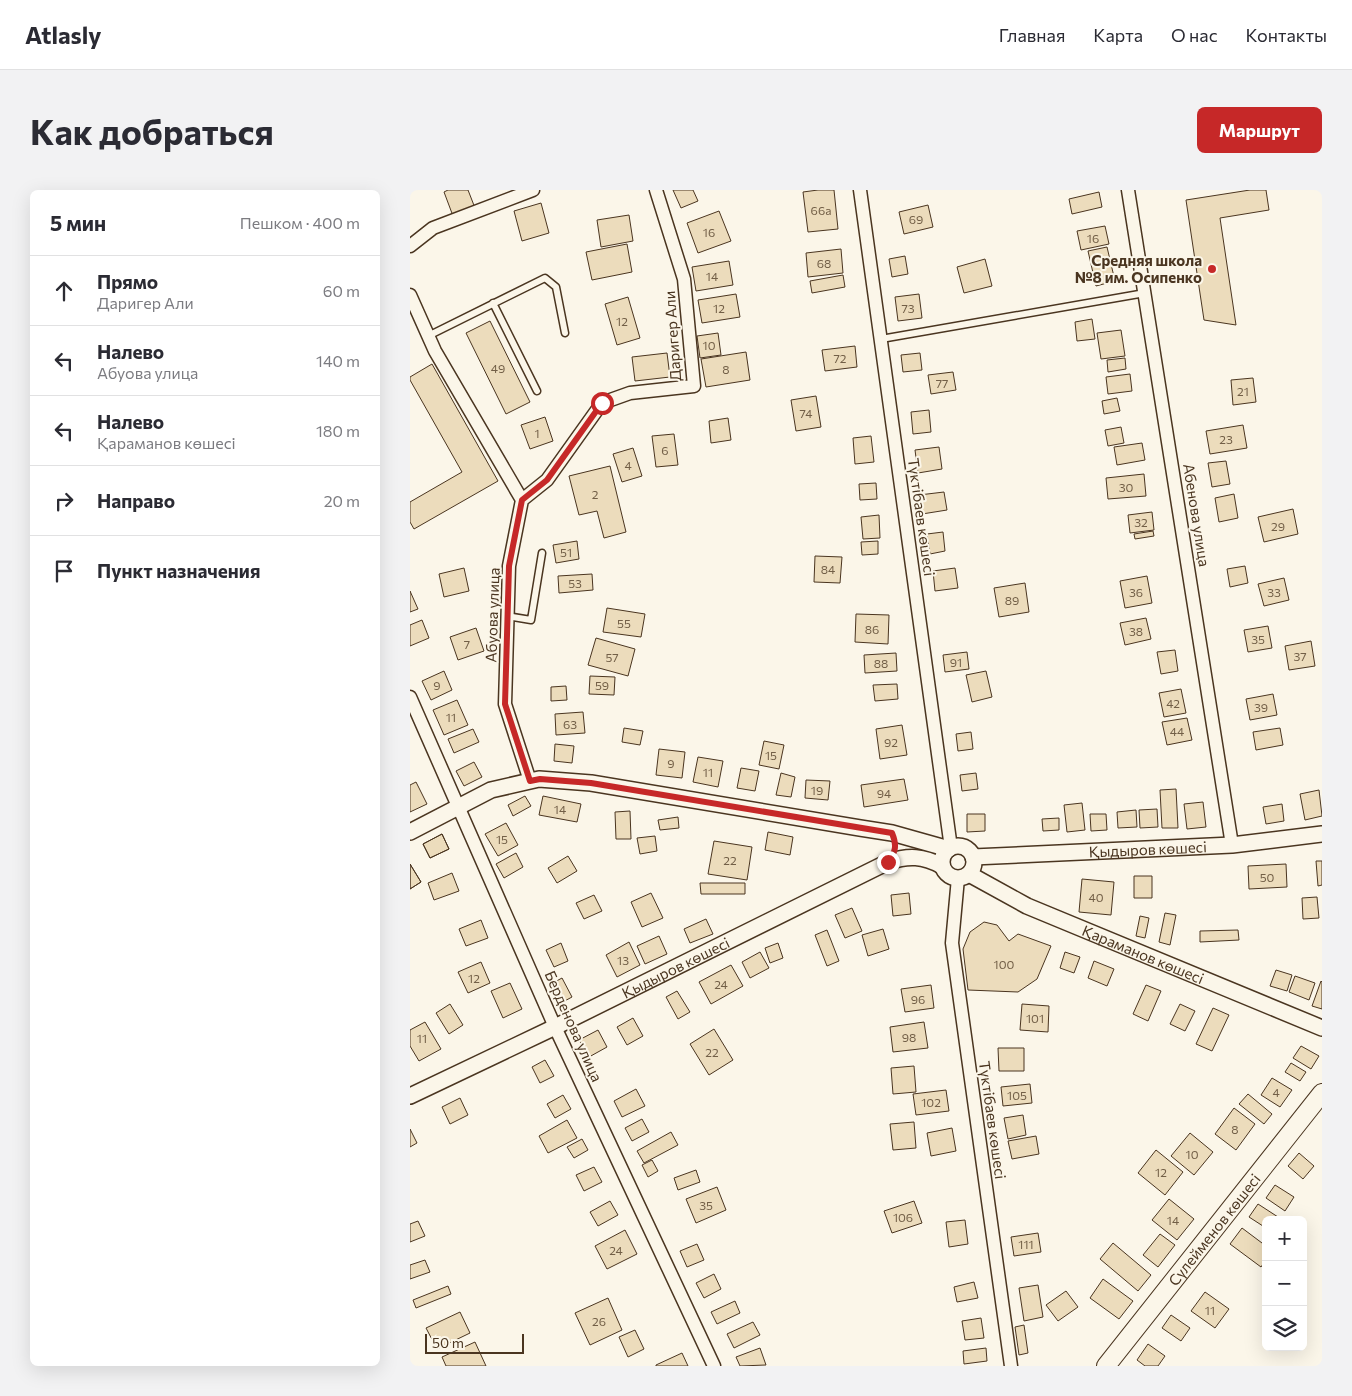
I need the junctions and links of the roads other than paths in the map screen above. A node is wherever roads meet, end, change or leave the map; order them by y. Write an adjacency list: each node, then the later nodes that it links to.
1 (533, 190): 5 (street)
2 (656, 190): 13 (street, Даригер Али)
3 (860, 190): 11 (street, Түктібаев көшесі)
4 (1128, 190): 6 (street, Абенова улица)
5 (410, 246)
6 (1146, 293): 11 (lane); 23 (street, Абенова улица)
7 (410, 295): 10 (street)
8 (493, 303): 9 (lane); 10 (lane); 12 (lane)
9 (566, 333)
10 (428, 336): 13 (street)
11 (881, 339): 24 (street, Түктібаев көшесі)
12 (537, 391)
13 (522, 500): 15 (street, Абуова улица)
14 (542, 554): 15 (lane)
15 (507, 616): 18 (street, Абуова улица)
16 (410, 698): 17 (street, Берденова улица)
17 (413, 711): 19 (street, Берденова улица)
18 (530, 781): 19 (street); 21 (street)
19 (459, 806): 20 (street); 29 (street, Берденова улица)
20 (410, 832)
21 (892, 833): 24 (street); 26 (street)
22 (1322, 834): 23 (street, Қыдыров көшесі)
23 (1232, 845): 25 (street, Қыдыров көшесі)
24 (950, 848): 25 (street); 27 (street)
25 (973, 857): 28 (street)
26 (888, 862): 27 (street, Қыдыров көшесі); 29 (street, Қыдыров көшесі)
27 (942, 866): 28 (street)
28 (964, 876): 30 (street, Қараманов көшесі); 34 (street, Түктібаев көшесі)
29 (555, 1027): 32 (street, Қыдыров көшесі); 33 (street, Берденова улица)
30 (1322, 1028)
31 (1322, 1093): 35 (main road, Сүлейменов көшесі)
32 (410, 1096)
33 (714, 1366)
34 (1011, 1366)
35 (1106, 1366)

